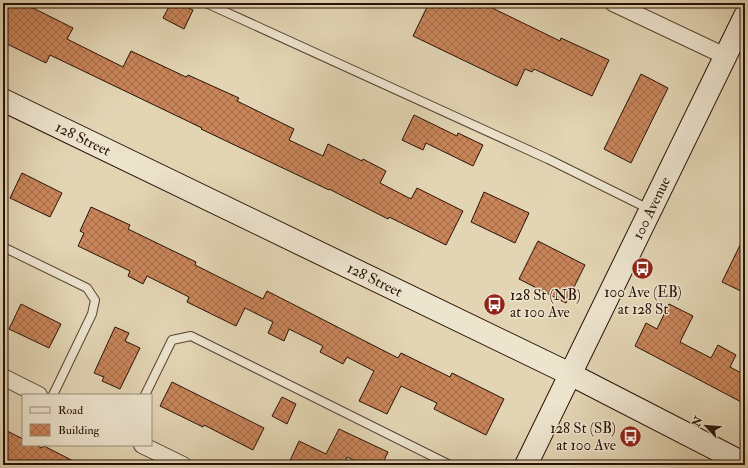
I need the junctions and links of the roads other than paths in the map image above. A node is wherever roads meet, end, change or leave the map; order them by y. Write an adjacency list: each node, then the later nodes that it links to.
1 (206, 3): 6 (lane)
2 (613, 3): 4 (street)
3 (745, 16): 4 (main road, 100 Avenue)
4 (725, 56): 6 (main road, 100 Avenue)
5 (3, 100): 8 (main road, 128 Street)
6 (650, 210): 8 (main road, 100 Avenue)
7 (3, 247): 11 (lane)
8 (570, 374): 14 (main road, 128 Street); 17 (main road, 100 Avenue)
9 (3, 377): 10 (street)
10 (37, 394)
11 (53, 394)
12 (145, 394): 16 (lane)
13 (144, 446): 15 (street)
14 (745, 464)
15 (183, 465)
16 (450, 465)
17 (526, 465)

